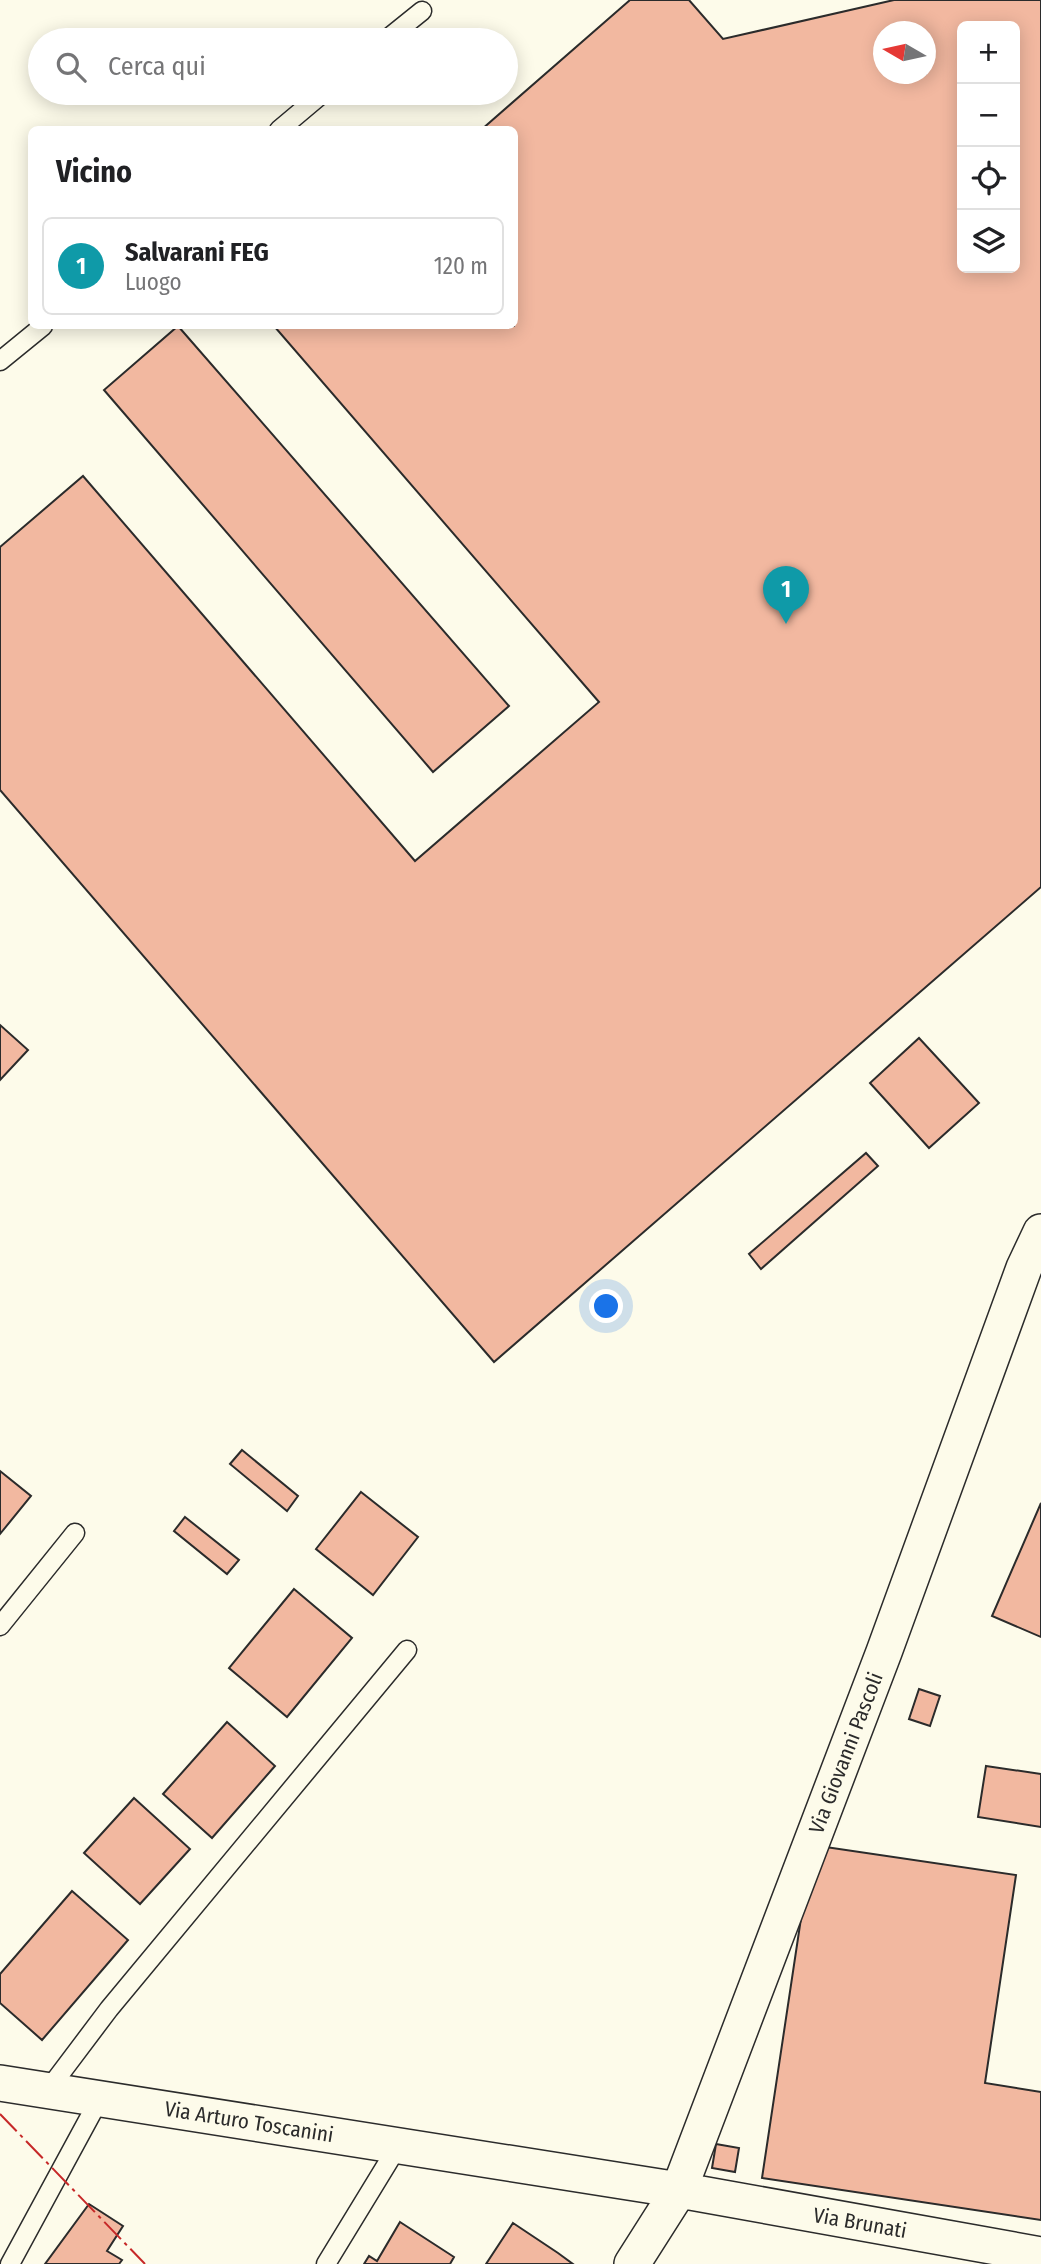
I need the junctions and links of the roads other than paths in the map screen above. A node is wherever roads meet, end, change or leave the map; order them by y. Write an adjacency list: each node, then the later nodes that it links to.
1 (422, 11): 2 (lane)
2 (401, 28)
3 (309, 105): 4 (lane)
4 (284, 126)
5 (39, 329): 6 (lane)
6 (0, 361)
7 (1041, 1232): 15 (street, Via Giovanni Pascoli)
8 (75, 1533): 9 (lane)
9 (0, 1626)
10 (407, 1650): 12 (lane)
11 (0, 2083): 12 (street, Via Arturo Toscanini)
12 (48, 2090): 13 (street, Via Arturo Toscanini)
13 (100, 2098): 14 (street, Via Arturo Toscanini); 17 (lane)
14 (398, 2146): 15 (street, Via Arturo Toscanini); 18 (lane)
15 (679, 2190): 16 (street, Via Brunati); 19 (street, Via Giovanni Pascoli)
16 (1041, 2255)
17 (10, 2264)
18 (326, 2264)
19 (632, 2264)

